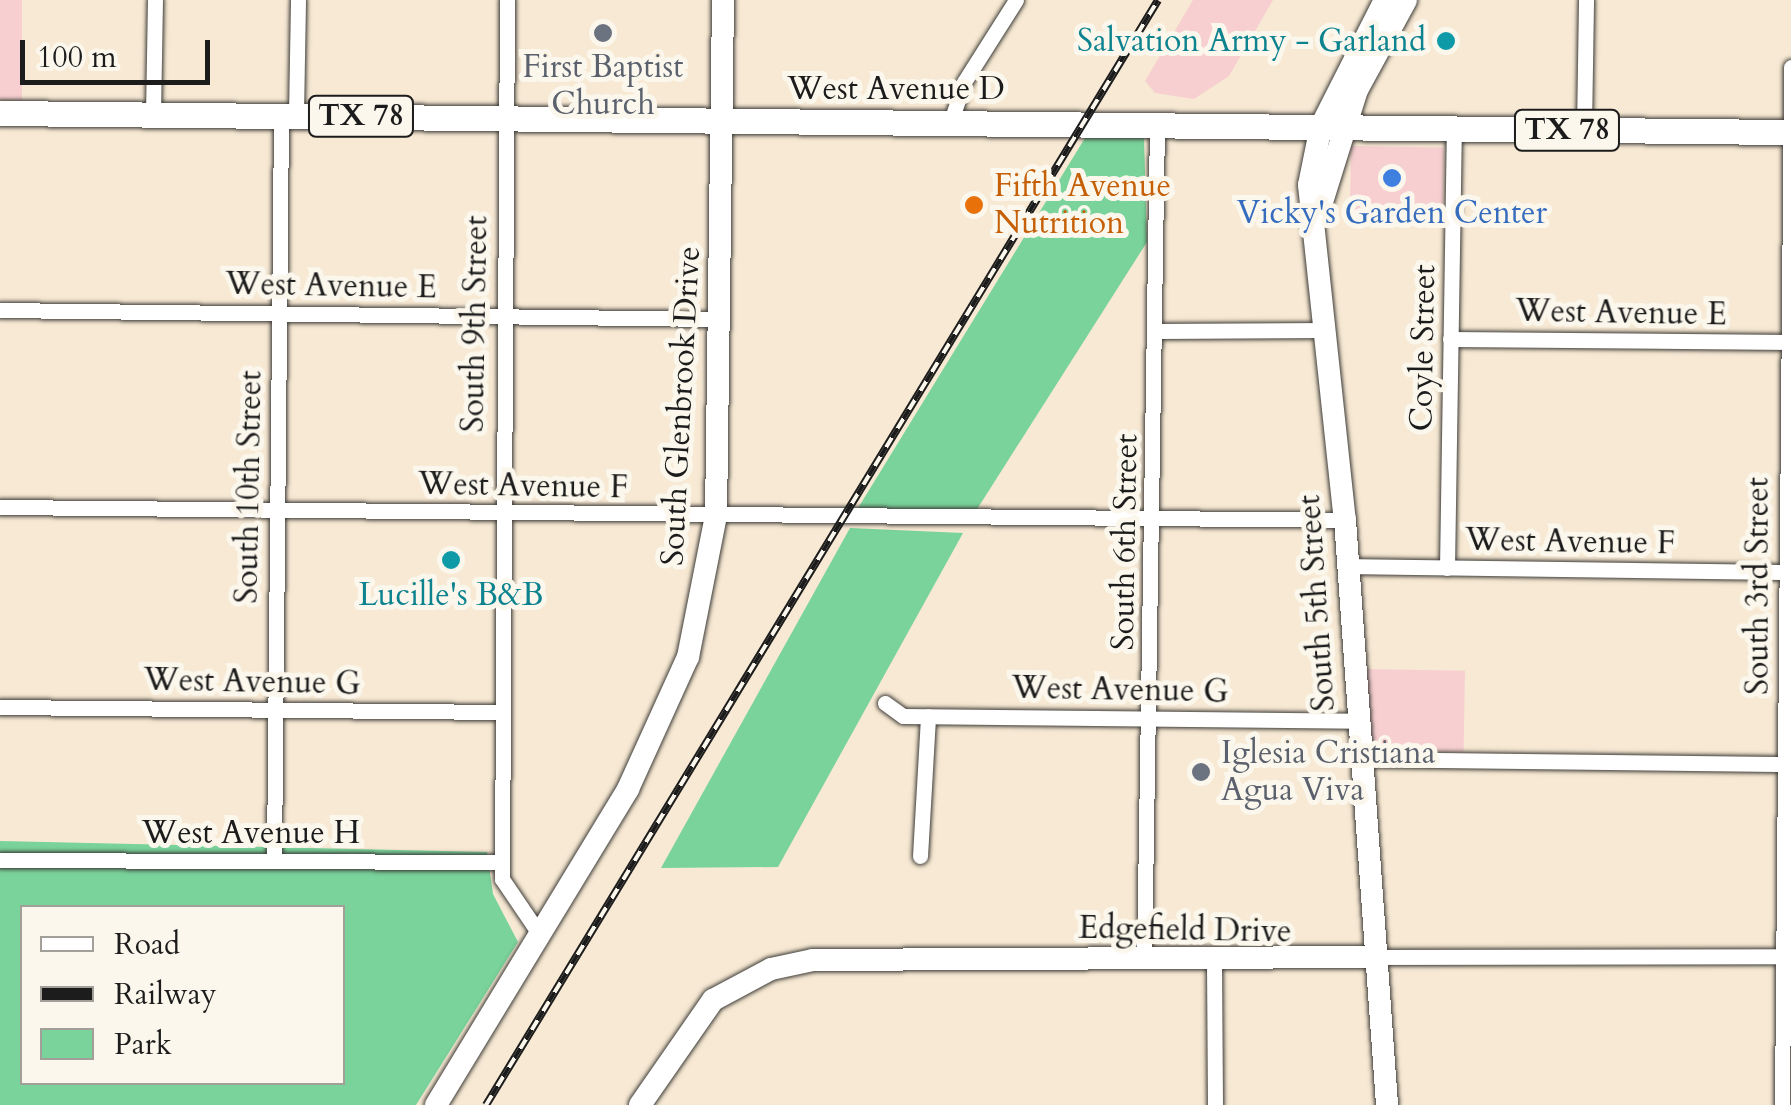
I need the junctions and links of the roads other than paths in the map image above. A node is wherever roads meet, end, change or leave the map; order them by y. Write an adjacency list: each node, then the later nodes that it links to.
1 (155, 0): 11 (street)
2 (298, 0): 12 (street, South 10th Street)
3 (508, 0): 13 (street, South 9th Street)
4 (723, 0): 14 (street, South Glenbrook Drive)
5 (1016, 0): 15 (street)
6 (1385, 0): 17 (street, South 5th Street)
7 (1406, 0): 17 (street, South 5th Street)
8 (1586, 0): 19 (street)
9 (1791, 67): 20 (street, South 3rd Street)
10 (0, 113): 11 (main road, West Avenue D / TX 78)
11 (153, 114): 12 (main road, West Avenue D / TX 78)
12 (288, 115): 13 (main road, West Avenue D / TX 78); 22 (street, South 10th Street)
13 (505, 118): 14 (main road, West Avenue D / TX 78); 23 (street, South 9th Street)
14 (722, 120): 15 (main road, West Avenue D / TX 78); 24 (street, South Glenbrook Drive)
15 (951, 122): 16 (main road, West Avenue D / TX 78)
16 (1157, 123): 17 (main road, West Avenue D / TX 78); 26 (street, South 6th Street)
17 (1332, 127): 18 (main road, West Avenue D / TX 78); 25 (street, South 5th Street)
18 (1454, 130): 19 (main road, West Avenue D / TX 78); 27 (street, Coyle Street)
19 (1584, 130): 20 (main road, West Avenue D / TX 78)
20 (1790, 132): 28 (street, South 3rd Street)
21 (0, 310): 22 (street, West Avenue E)
22 (279, 313): 23 (street, West Avenue E); 30 (street, South 10th Street)
23 (504, 316): 24 (street, West Avenue E); 31 (street, South 9th Street)
24 (721, 319): 32 (street, South Glenbrook Drive)
25 (1326, 330): 26 (street); 33 (street, South 5th Street)
26 (1155, 332): 34 (street, South 6th Street)
27 (1450, 339): 28 (street, West Avenue E); 36 (street, Coyle Street)
28 (1789, 342): 37 (street, South 3rd Street)
29 (0, 508): 30 (street, West Avenue F)
30 (277, 510): 31 (street, West Avenue F); 40 (street, South 10th Street)
31 (500, 513): 32 (street, West Avenue F); 41 (street, South 9th Street)
32 (716, 516): 34 (street, West Avenue F); 51 (street, South Glenbrook Drive)
33 (1345, 520): 34 (street, West Avenue F); 35 (street, South 5th Street)
34 (1154, 522): 43 (street, South 6th Street)
35 (1349, 566): 36 (street, West Avenue F); 44 (street, South 5th Street)
36 (1447, 568): 37 (street, West Avenue F)
37 (1788, 572): 46 (street, South 3rd Street)
38 (886, 703): 42 (street, West Avenue G)
39 (0, 707): 40 (street, West Avenue G)
40 (275, 710): 41 (street, West Avenue G); 48 (street, South 10th Street)
41 (504, 712): 50 (street, South 9th Street)
42 (928, 716): 43 (street, West Avenue G); 47 (street)
43 (1149, 717): 44 (street, West Avenue G); 54 (street, South 6th Street)
44 (1358, 721): 45 (street, South 5th Street)
45 (1361, 760): 46 (street); 53 (street, South 5th Street)
46 (1788, 764): 52 (street, South 3rd Street)
47 (920, 856)
48 (274, 859): 49 (street, West Avenue H); 50 (street, West Avenue H)
49 (0, 860)
50 (502, 862): 51 (street, South 9th Street)
51 (540, 935): 56 (street, South Glenbrook Drive)
52 (1787, 956): 53 (street, Edgefield Drive); 60 (street, South 3rd Street)
53 (1374, 957): 55 (street, Edgefield Drive); 59 (street, South 5th Street)
54 (1144, 961): 55 (street, Edgefield Drive); 57 (street, Edgefield Drive)
55 (1214, 962): 58 (street)
56 (436, 1105)
57 (640, 1105)
58 (1215, 1105)
59 (1387, 1105)
60 (1782, 1105)

